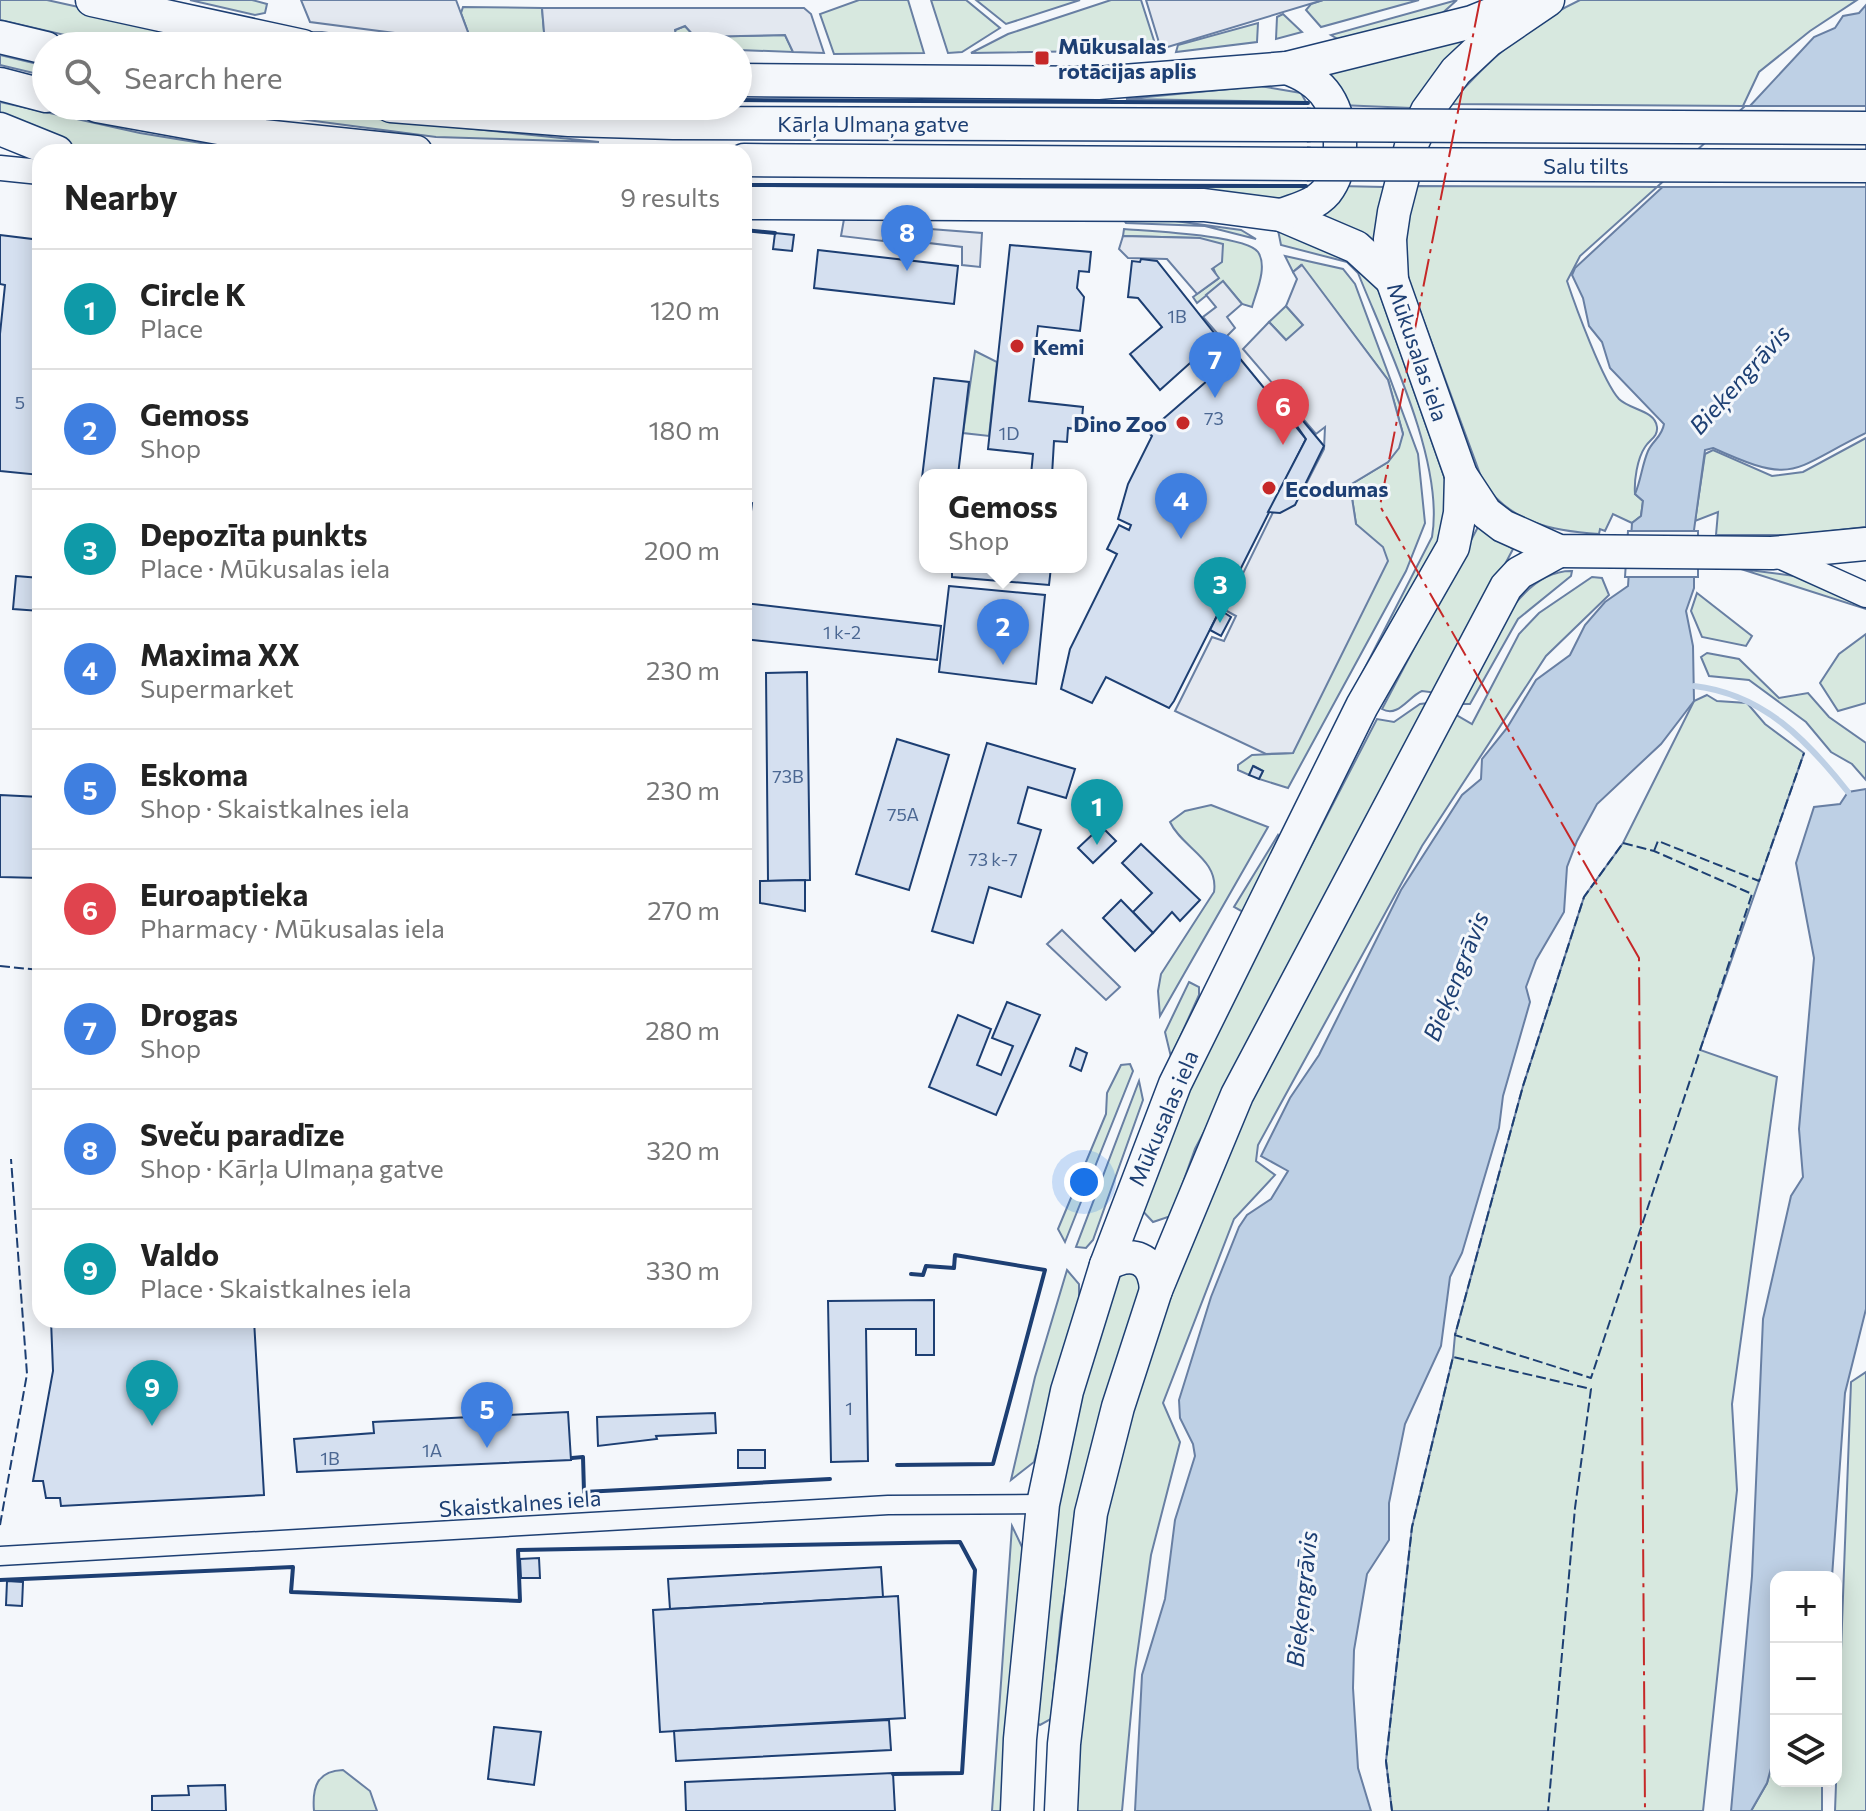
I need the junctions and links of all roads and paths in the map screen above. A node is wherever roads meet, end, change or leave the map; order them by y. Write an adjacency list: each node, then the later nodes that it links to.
1 (92, 0): 6 (highway)
2 (120, 0): 6 (street)
3 (1468, 0): 7 (street)
4 (1525, 0): 7 (highway)
5 (1548, 0): 29 (highway, Mūkusalas iela)
6 (171, 17): 8 (highway)
7 (1438, 29): 11 (highway)
8 (239, 32)
9 (0, 37): 10 (highway)
10 (32, 45)
11 (1287, 68): 12 (highway); 28 (highway)
12 (752, 80)
13 (0, 84): 14 (highway)
14 (32, 92)
15 (174, 120): 21 (highway)
16 (569, 120): 17 (highway, Kārļa Ulmaņa gatve)
17 (1307, 125): 18 (highway, Salu tilts, bridge)
18 (1866, 128)
19 (0, 129): 20 (highway)
20 (37, 144)
21 (340, 144)
22 (752, 160): 23 (highway, Kārļa Ulmaņa gatve)
23 (1307, 164): 24 (highway, Salu tilts, bridge)
24 (1866, 166)
25 (0, 168): 26 (street)
26 (32, 171)
27 (752, 203): 28 (highway)
28 (1281, 215): 29 (highway)
29 (1392, 280): 30 (highway, Mūkusalas iela)
30 (1461, 475): 32 (highway, Mūkusalas iela); 35 (highway, Mūkusalas iela)
31 (1866, 544): 33 (highway, Mūkusalas iela)
32 (1559, 551): 33 (highway, Mūkusalas iela); 36 (highway, Mūkusalas iela)
33 (1772, 553): 34 (street)
34 (1866, 595)
35 (1106, 1265): 36 (highway); 37 (highway, Mūkusalas iela)
36 (1156, 1290): 40 (highway, Mūkusalas iela)
37 (1043, 1504): 38 (street, Skaistkalnes iela); 39 (highway, Mūkusalas iela)
38 (0, 1556)
39 (1020, 1739): 40 (highway); 41 (highway, Mūkusalas iela)
40 (1064, 1744): 42 (highway, Mūkusalas iela)
41 (1017, 1811)
42 (1061, 1811)

